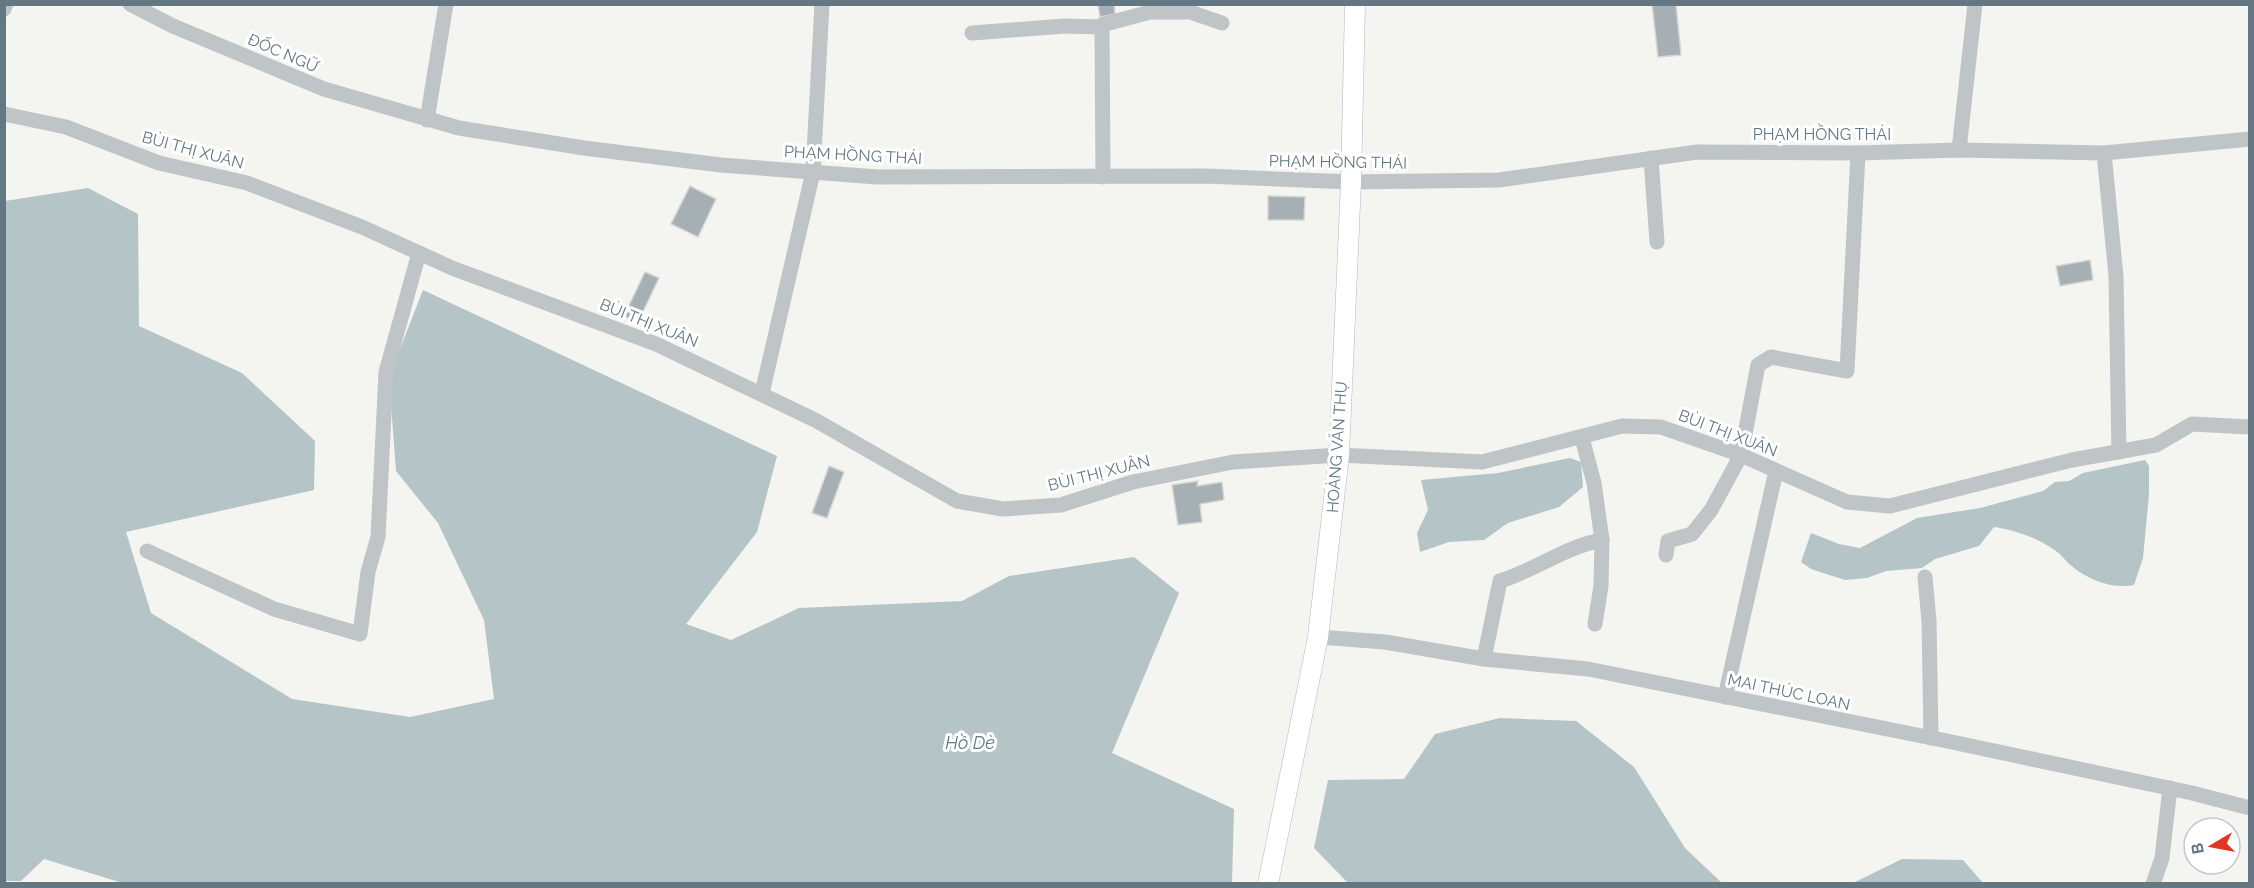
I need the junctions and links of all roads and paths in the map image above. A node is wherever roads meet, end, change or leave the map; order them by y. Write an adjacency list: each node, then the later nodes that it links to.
1 (130, 4): 10 (street, ĐỐC NGỮ)
2 (446, 4): 10 (street)
3 (822, 4): 16 (street)
4 (1355, 4): 18 (main road, HOÀNG VĂN THỤ)
5 (1975, 4): 12 (street)
6 (1222, 23): 7 (street)
7 (1102, 27): 8 (street); 17 (street)
8 (972, 33)
9 (4, 114): 20 (street, BÙI THỊ XUÂN)
10 (428, 120): 16 (street, PHẠM HỒNG THÁI)
11 (2250, 139): 14 (street, PHẠM HỒNG THÁI)
12 (1959, 150): 13 (street, PHẠM HỒNG THÁI); 14 (street, PHẠM HỒNG THÁI)
13 (1858, 153): 15 (street, PHẠM HỒNG THÁI); 26 (street)
14 (2104, 153): 24 (street)
15 (1651, 158): 18 (street, PHẠM HỒNG THÁI); 19 (street)
16 (813, 172): 17 (street, PHẠM HỒNG THÁI); 21 (street)
17 (1103, 177): 18 (street, PHẠM HỒNG THÁI)
18 (1351, 182): 25 (main road, HOÀNG VĂN THỤ)
19 (1657, 242)
20 (419, 253): 21 (street, BÙI THỊ XUÂN); 29 (street)
21 (762, 393): 25 (street, BÙI THỊ XUÂN)
22 (2250, 427): 24 (street, BÙI THỊ XUÂN)
23 (1582, 438): 25 (street, BÙI THỊ XUÂN); 26 (street, BÙI THỊ XUÂN); 28 (street)
24 (2119, 452): 27 (street, BÙI THỊ XUÂN)
25 (1339, 455): 33 (main road, HOÀNG VĂN THỤ)
26 (1741, 455): 27 (street, BÙI THỊ XUÂN); 30 (street)
27 (1776, 471): 35 (street)
28 (1602, 540): 32 (street); 34 (street)
29 (147, 551)
30 (1666, 555)
31 (1925, 577): 36 (street)
32 (1595, 624)
33 (1318, 637): 34 (street, MAI THÚC LOAN); 39 (main road, HOÀNG VĂN THỤ)
34 (1484, 660): 35 (street, MAI THÚC LOAN)
35 (1725, 697): 36 (street, MAI THÚC LOAN)
36 (1931, 738): 37 (street, MAI THÚC LOAN)
37 (2170, 788): 38 (street, MAI THÚC LOAN); 40 (street)
38 (2250, 808)
39 (1268, 884)
40 (2153, 884)

